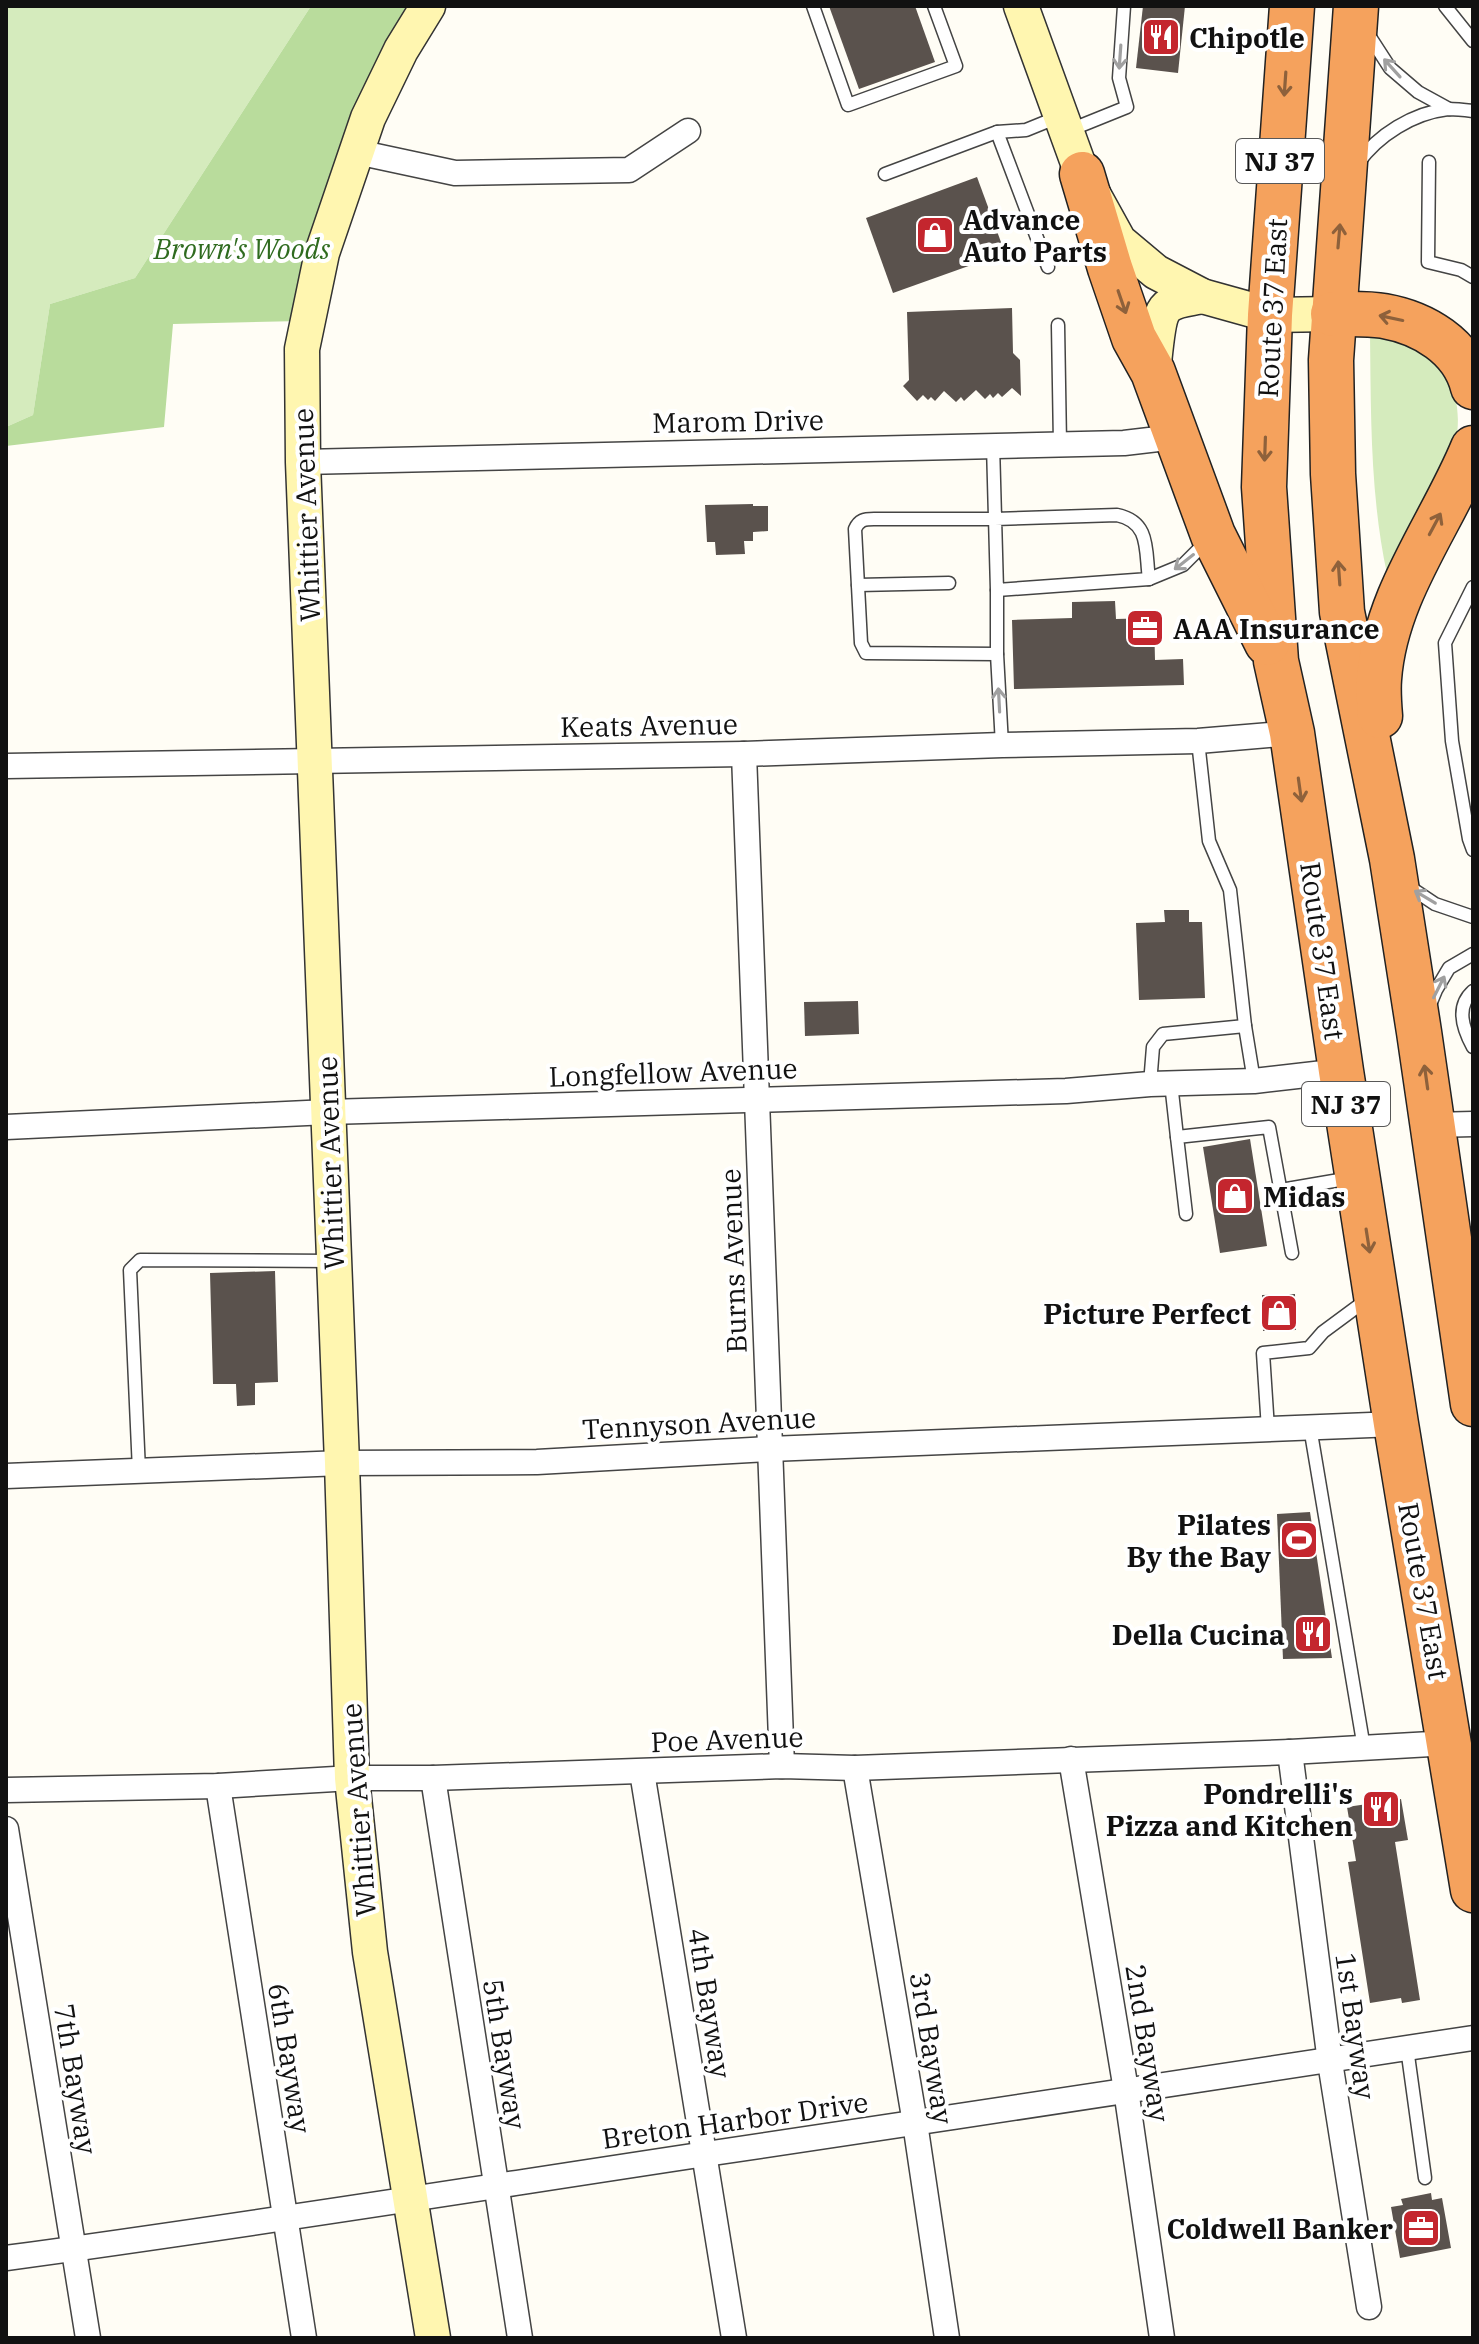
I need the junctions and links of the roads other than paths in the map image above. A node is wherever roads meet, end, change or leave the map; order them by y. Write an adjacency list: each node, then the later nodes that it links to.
1 (428, 6): 15 (street, Whittier Avenue)
2 (813, 6): 3 (lane)
3 (934, 6)
4 (1021, 6): 12 (street)
5 (1124, 6): 12 (lane, one-way to 12)
6 (1292, 6): 24 (highway, Route 37 East / NJ 37, one-way to 24)
7 (1357, 6): 10 (lane, one-way to 7); 19 (highway, NJ 37)
8 (1445, 6): 9 (lane)
9 (1473, 41)
10 (1449, 109): 11 (lane); 19 (lane)
11 (1473, 111)
12 (1064, 124): 14 (lane); 18 (street)
13 (688, 131): 15 (street)
14 (997, 132): 17 (lane); 20 (lane)
15 (357, 152): 32 (street, Whittier Avenue)
16 (1429, 162): 21 (lane)
17 (885, 174)
18 (1082, 174): 22 (street); 26 (highway, one-way to 26)
19 (1344, 183): 23 (highway, NJ 37, one-way to 19)
20 (1048, 267)
21 (1473, 277)
22 (1202, 296): 24 (street); 26 (street)
23 (1333, 314): 24 (street); 27 (highway, one-way to 23); 48 (highway, NJ 37, one-way to 23)
24 (1270, 315): 41 (highway, Route 37 East / NJ 37, one-way to 41)
25 (1058, 325): 29 (lane)
26 (1153, 372): 28 (highway)
27 (1473, 387)
28 (1175, 437): 29 (street, Marom Drive); 33 (highway)
29 (1060, 444): 30 (street, Marom Drive)
30 (993, 445): 32 (street, Marom Drive); 34 (lane)
31 (1473, 448): 48 (highway, one-way to 31)
32 (303, 462): 46 (street, Whittier Avenue)
33 (1207, 518): 35 (lane, one-way to 35); 41 (highway)
34 (995, 519): 35 (lane); 37 (lane); 39 (lane)
35 (1149, 579): 39 (lane)
36 (949, 583): 37 (lane)
37 (858, 585): 40 (lane)
38 (1473, 587): 49 (lane)
39 (997, 590): 40 (lane)
40 (997, 654): 44 (lane, one-way to 40)
41 (1276, 661): 42 (highway, Route 37 East / NJ 37)
42 (1292, 733): 43 (street, Keats Avenue); 57 (highway, Route 37 East / NJ 37, one-way to 57)
43 (1198, 741): 44 (street, Keats Avenue); 54 (lane)
44 (1002, 745): 45 (street, Keats Avenue)
45 (744, 754): 46 (street, Keats Avenue); 60 (street, Burns Avenue)
46 (314, 760): 47 (street, Keats Avenue); 61 (street, Whittier Avenue)
47 (6, 766)
48 (1382, 815): 50 (highway, NJ 37)
49 (1473, 850)
50 (1392, 859): 51 (lane, one-way to 50); 55 (highway, NJ 37)
51 (1473, 917)
52 (1473, 954): 55 (lane, one-way to 52)
53 (1473, 991): 56 (lane)
54 (1245, 1026): 58 (lane); 59 (lane)
55 (1419, 1032): 62 (highway, NJ 37, one-way to 55)
56 (1473, 1047)
57 (1341, 1071): 58 (street, Longfellow Avenue); 65 (highway, Route 37 East / NJ 37)
58 (1254, 1081): 59 (street, Longfellow Avenue)
59 (1161, 1084): 60 (street, Longfellow Avenue); 64 (lane)
60 (758, 1099): 61 (street, Longfellow Avenue); 76 (street, Burns Avenue)
61 (328, 1112): 63 (street, Longfellow Avenue); 69 (street, Whittier Avenue)
62 (1453, 1124): 71 (highway, NJ 37)
63 (6, 1127)
64 (1177, 1137): 66 (lane); 67 (lane)
65 (1358, 1177): 66 (lane); 70 (highway, Route 37 East / NJ 37, one-way to 70)
66 (1281, 1190): 68 (lane)
67 (1186, 1214)
68 (1292, 1253)
69 (334, 1261): 77 (street, Whittier Avenue); 78 (lane)
70 (1376, 1292): 73 (highway, Route 37 East / NJ 37); 75 (lane)
71 (1466, 1322): 72 (highway, NJ 37)
72 (1473, 1404)
73 (1396, 1424): 74 (street, Tennyson Avenue); 80 (highway, Route 37 East / NJ 37)
74 (1310, 1427): 75 (street, Tennyson Avenue); 81 (lane)
75 (1268, 1429): 76 (street, Tennyson Avenue)
76 (770, 1449): 77 (street, Tennyson Avenue); 84 (street, Burns Avenue)
77 (342, 1463): 78 (street, Tennyson Avenue); 87 (street, Whittier Avenue)
78 (139, 1471): 79 (street, Tennyson Avenue)
79 (6, 1476)
80 (1449, 1743): 81 (street, Poe Avenue); 92 (highway, Route 37 East / NJ 37)
81 (1364, 1748): 82 (street, Poe Avenue)
82 (1290, 1752): 83 (street, Poe Avenue); 95 (street, 1st Bayway)
83 (1071, 1759): 85 (street, Poe Avenue); 96 (street, 2nd Bayway)
84 (782, 1766): 85 (street, Poe Avenue); 86 (street, Poe Avenue)
85 (855, 1768): 97 (street, 3rd Bayway)
86 (642, 1772): 88 (street, Poe Avenue); 98 (street, 4th Bayway)
87 (352, 1778): 88 (street, Poe Avenue); 89 (street, Poe Avenue); 101 (street, Whittier Avenue)
88 (433, 1778): 100 (street, 5th Bayway)
89 (218, 1786): 90 (street, Poe Avenue); 102 (street, 6th Bayway)
90 (6, 1790)
91 (6, 1829): 103 (street, 7th Bayway)
92 (1473, 1890)
93 (1473, 2038): 94 (street, Breton Harbor Drive)
94 (1407, 2048): 95 (street, Breton Harbor Drive); 99 (lane)
95 (1330, 2062): 96 (street, Breton Harbor Drive); 105 (street, 1st Bayway)
96 (1126, 2090): 97 (street, Breton Harbor Drive); 112 (street, 2nd Bayway)
97 (915, 2123): 98 (street, Breton Harbor Drive); 111 (street, 3rd Bayway)
98 (705, 2154): 100 (street, Breton Harbor Drive); 110 (street, 4th Bayway)
99 (1425, 2178)
100 (495, 2186): 101 (street, Breton Harbor Drive); 109 (street, 5th Bayway)
101 (411, 2198): 102 (street, Breton Harbor Drive); 108 (street, Whittier Avenue)
102 (284, 2217): 103 (street, Breton Harbor Drive); 107 (street, 6th Bayway)
103 (72, 2249): 104 (street, Breton Harbor Drive); 106 (street, 7th Bayway)
104 (6, 2258)
105 (1369, 2307)
106 (88, 2338)
107 (304, 2338)
108 (433, 2338)
109 (520, 2338)
110 (734, 2338)
111 (947, 2338)
112 (1162, 2338)

